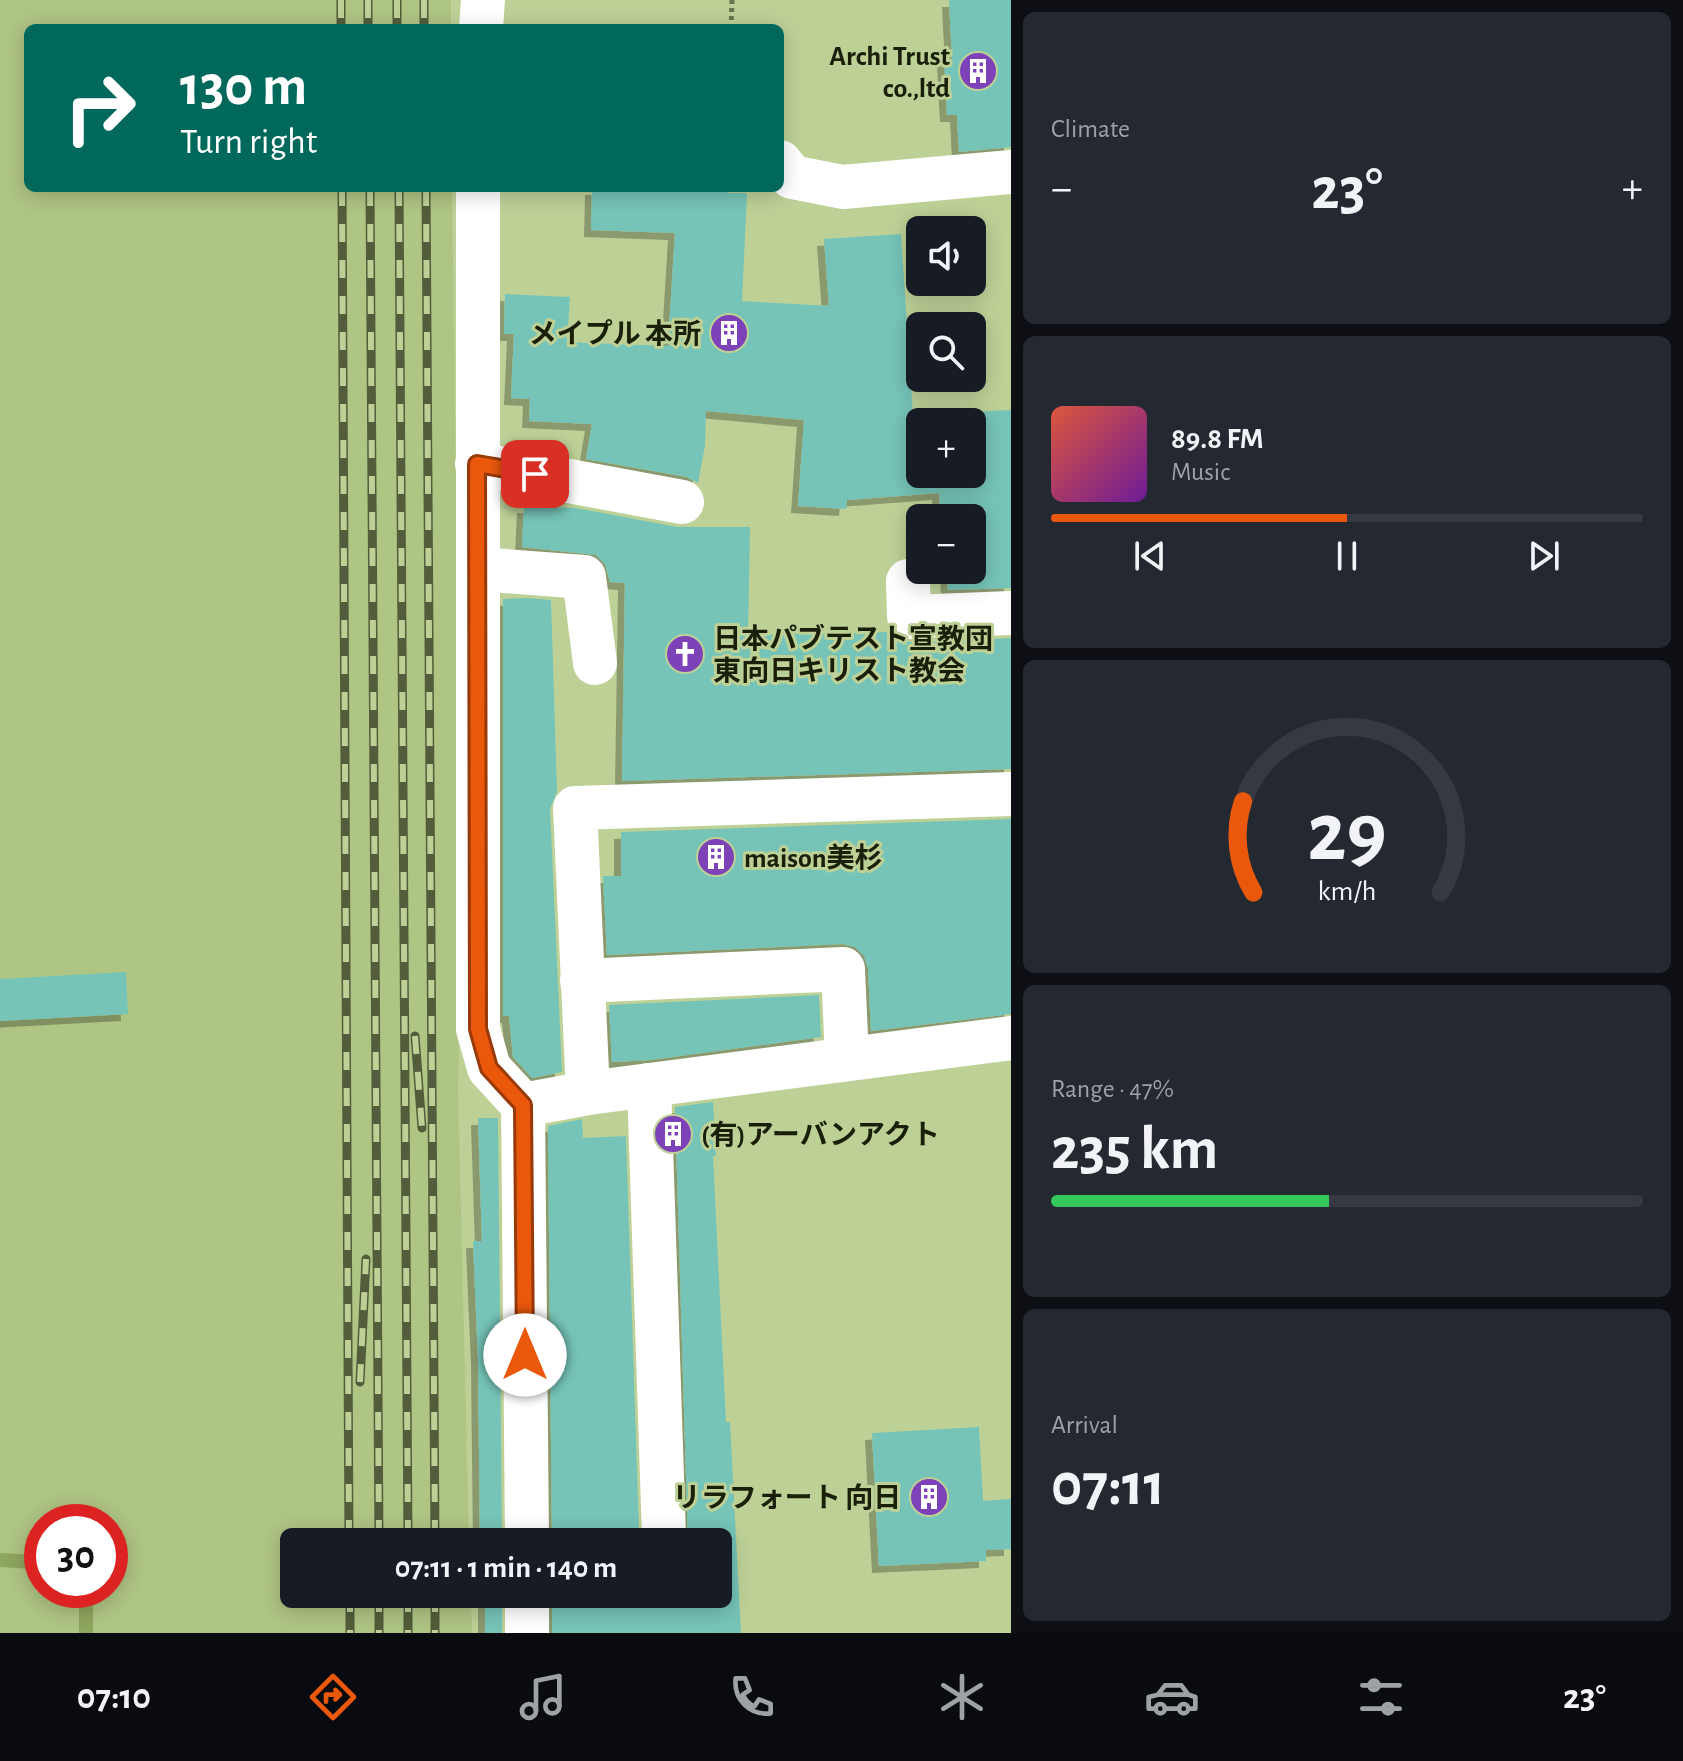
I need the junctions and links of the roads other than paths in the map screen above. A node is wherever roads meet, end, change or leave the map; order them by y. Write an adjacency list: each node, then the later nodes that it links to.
1 (483, 0): 2 (street)
2 (481, 24)
3 (784, 167): 4 (street)
4 (1011, 172)
5 (478, 192): 6 (street)
6 (477, 464): 7 (street); 8 (street)
7 (682, 502)
8 (478, 569): 11 (street); 18 (street)
9 (908, 584): 10 (street)
10 (1011, 613)
11 (595, 663)
12 (1011, 794): 13 (street)
13 (582, 981): 15 (street); 17 (street)
14 (1011, 1038): 15 (street)
15 (847, 1058): 16 (street)
16 (649, 1085): 17 (street); 20 (street)
17 (588, 1093): 18 (street)
18 (523, 1105): 19 (street)
19 (527, 1528)
20 (664, 1528)
21 (527, 1608): 22 (street)
22 (527, 1633)

